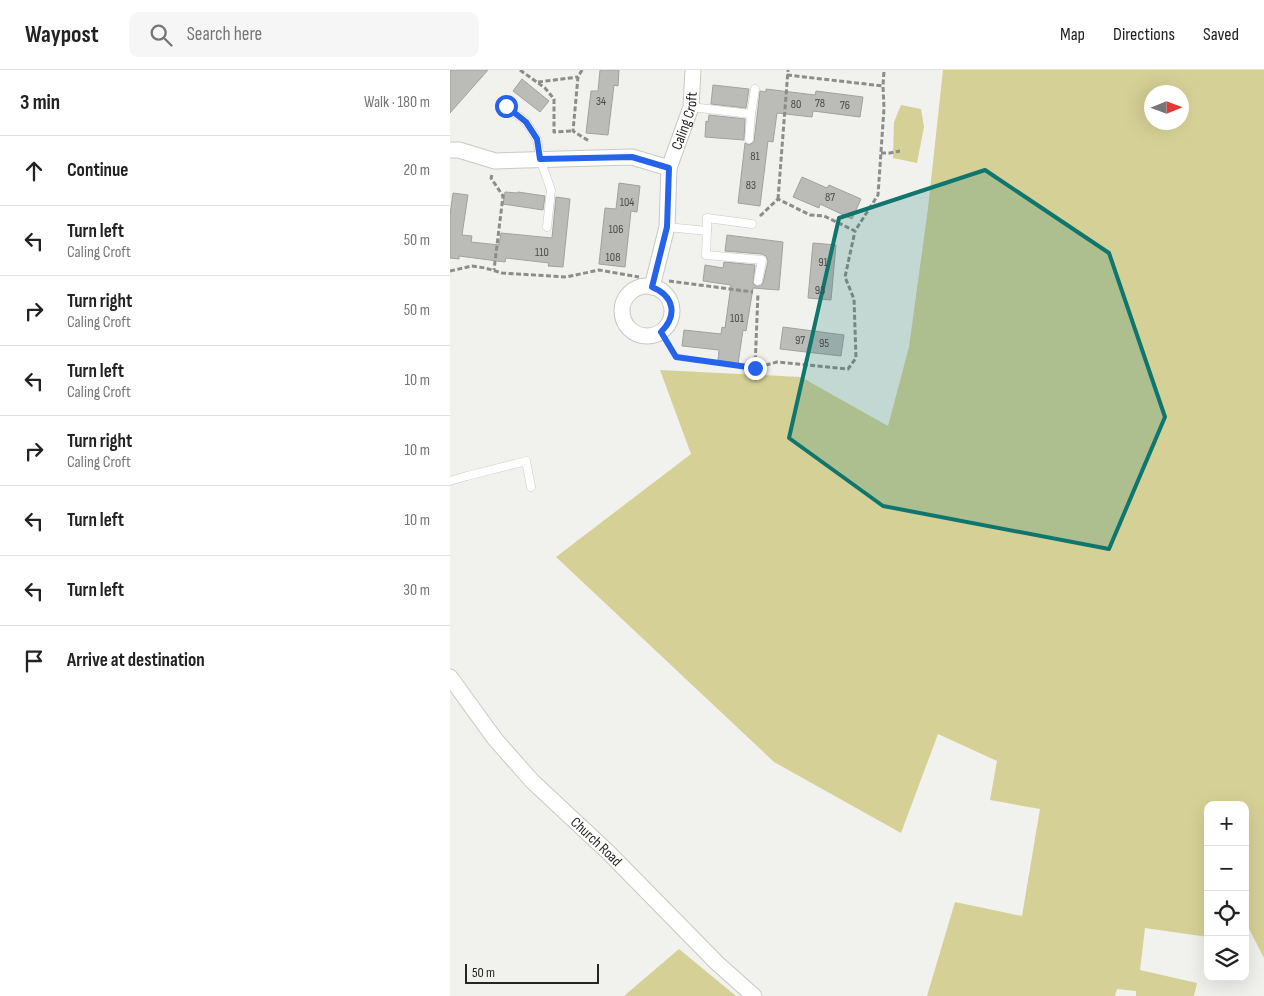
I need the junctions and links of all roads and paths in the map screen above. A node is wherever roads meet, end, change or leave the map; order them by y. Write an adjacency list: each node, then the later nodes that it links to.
1 (520, 70): 7 (path)
2 (582, 70): 6 (path)
3 (694, 70): 11 (street, Caling Croft)
4 (883, 70): 8 (path)
5 (788, 72): 8 (path); 22 (path)
6 (578, 77): 7 (path); 13 (path)
7 (537, 82): 13 (path)
8 (883, 86): 17 (path)
9 (755, 89): 12 (lane)
10 (506, 106): 19 (lane)
11 (690, 107): 12 (lane); 21 (street, Caling Croft)
12 (751, 114): 14 (lane)
13 (573, 131): 18 (path)
14 (750, 138)
15 (450, 150): 20 (street, Caling Croft)
16 (900, 151): 17 (path)
17 (881, 153): 27 (path)
18 (596, 158): 19 (street, Caling Croft); 21 (street, Caling Croft)
19 (540, 159): 20 (street, Caling Croft); 24 (lane)
20 (495, 161): 28 (path)
21 (669, 168): 25 (street, Caling Croft)
22 (778, 199): 23 (path); 27 (path)
23 (752, 224): 26 (lane)
24 (547, 227)
25 (667, 227): 26 (lane); 31 (street, Caling Croft)
26 (707, 231): 30 (lane)
27 (855, 231): 34 (path)
28 (494, 270): 29 (path); 31 (path)
29 (450, 271)
30 (758, 281): 32 (path)
31 (653, 283): 32 (path); 33 (street); 33 (street)
32 (758, 293): 34 (path)
33 (661, 332): 34 (path)
34 (755, 368)
35 (450, 481): 36 (lane)
36 (531, 487)
37 (450, 677): 38 (street, Church Road)
38 (754, 996)

